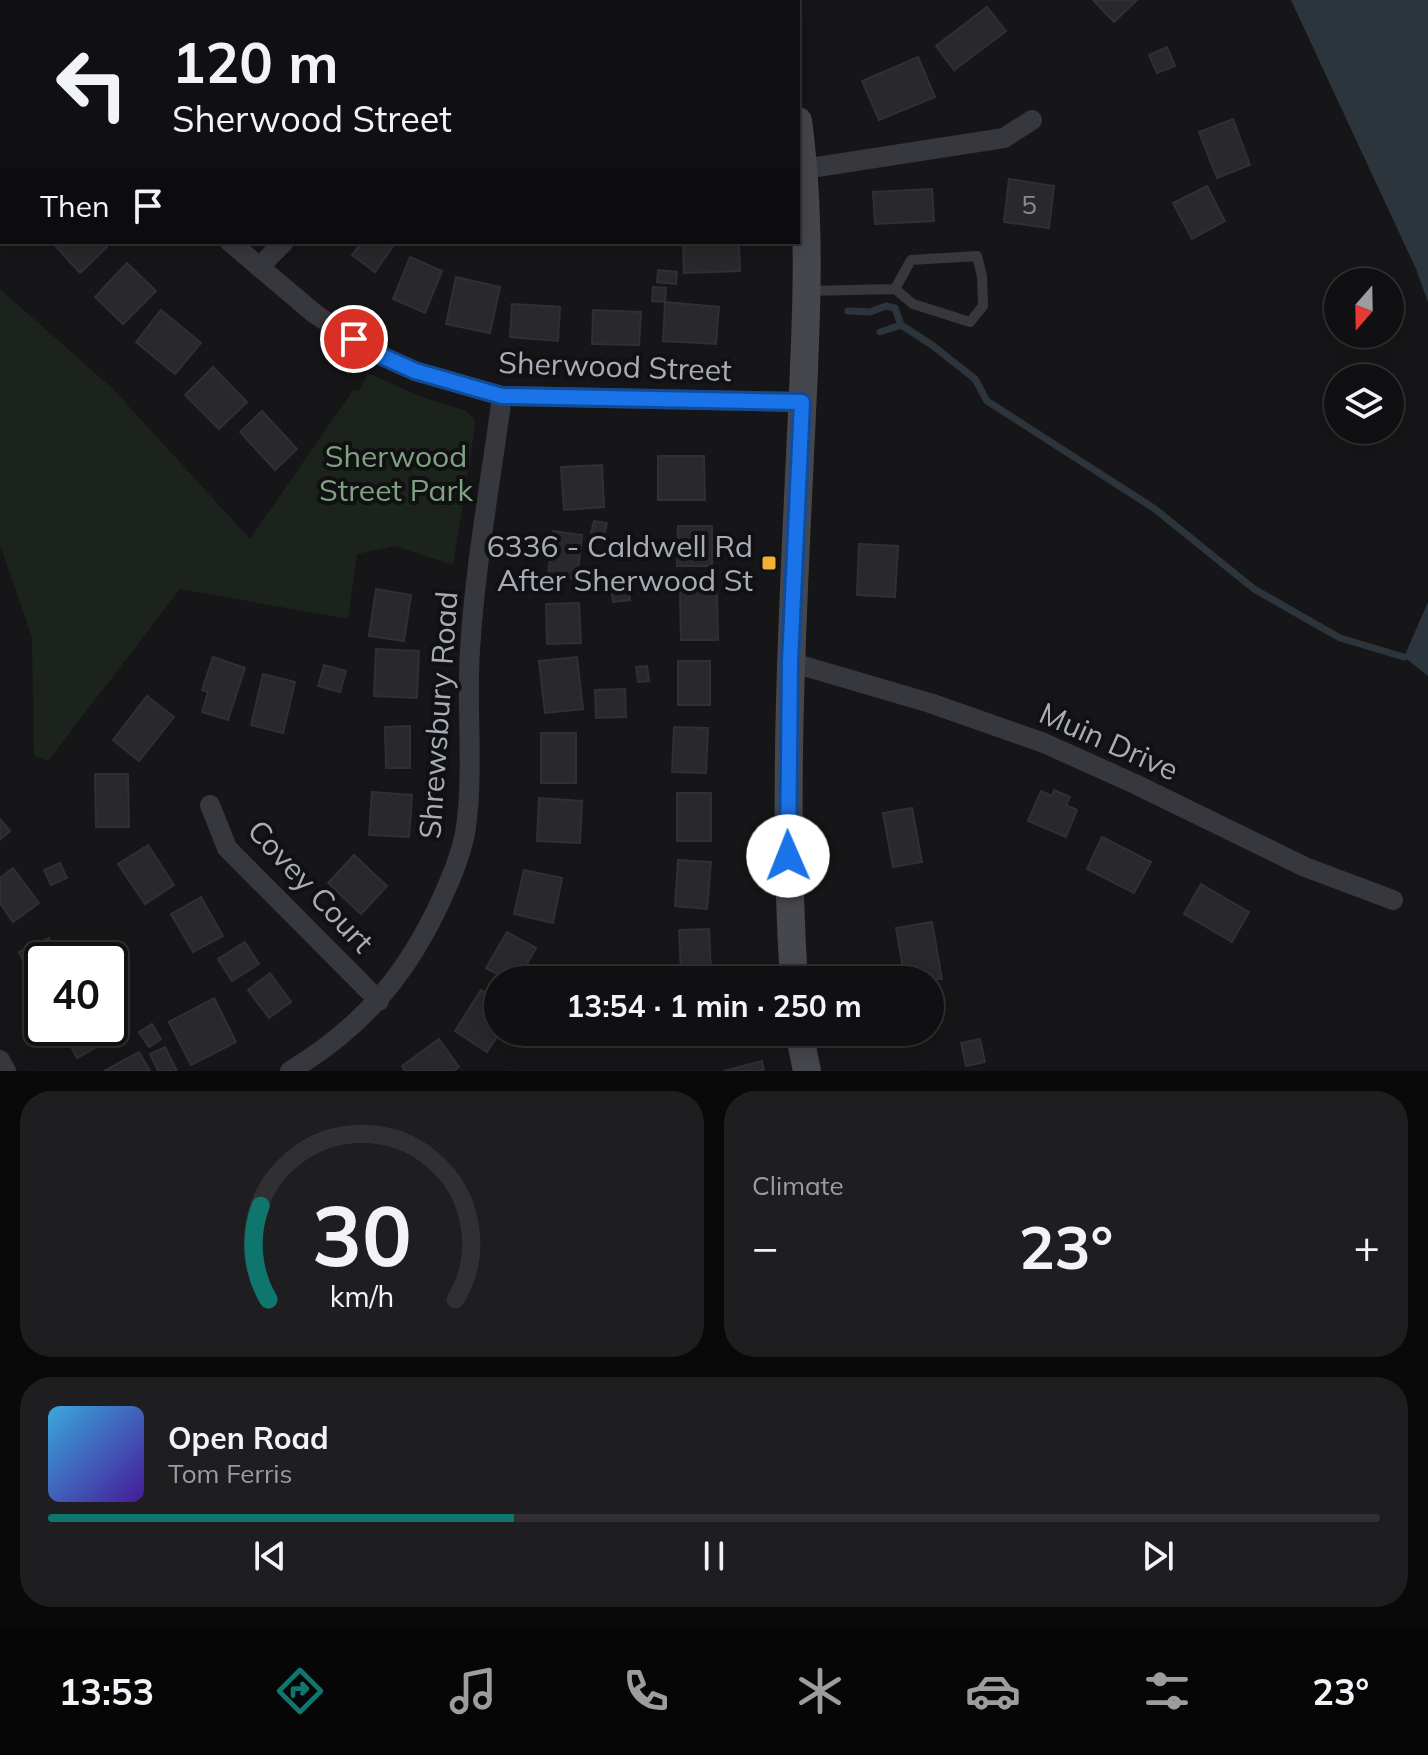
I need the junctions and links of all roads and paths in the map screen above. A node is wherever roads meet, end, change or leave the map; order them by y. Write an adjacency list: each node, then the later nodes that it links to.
1 (1032, 120): 3 (street)
2 (800, 137): 3 (street)
3 (804, 169): 8 (street)
4 (232, 244): 6 (street, Sherwood Street)
5 (282, 244): 6 (street)
6 (259, 267): 9 (street, Sherwood Street)
7 (895, 289): 7 (lane); 8 (lane)
8 (805, 291): 10 (street)
9 (502, 396): 10 (street, Sherwood Street); 15 (street, Shrewsbury Road)
10 (802, 402): 11 (street)
11 (790, 662): 13 (street, Muin Drive); 14 (street)
12 (210, 805): 15 (street, Covey Court)
13 (1393, 900)
14 (793, 966)
15 (379, 1001): 19 (street, Shrewsbury Road)
16 (802, 1046): 20 (street)
17 (0, 1060): 18 (street)
18 (6, 1071)
19 (290, 1071)
20 (807, 1071)

